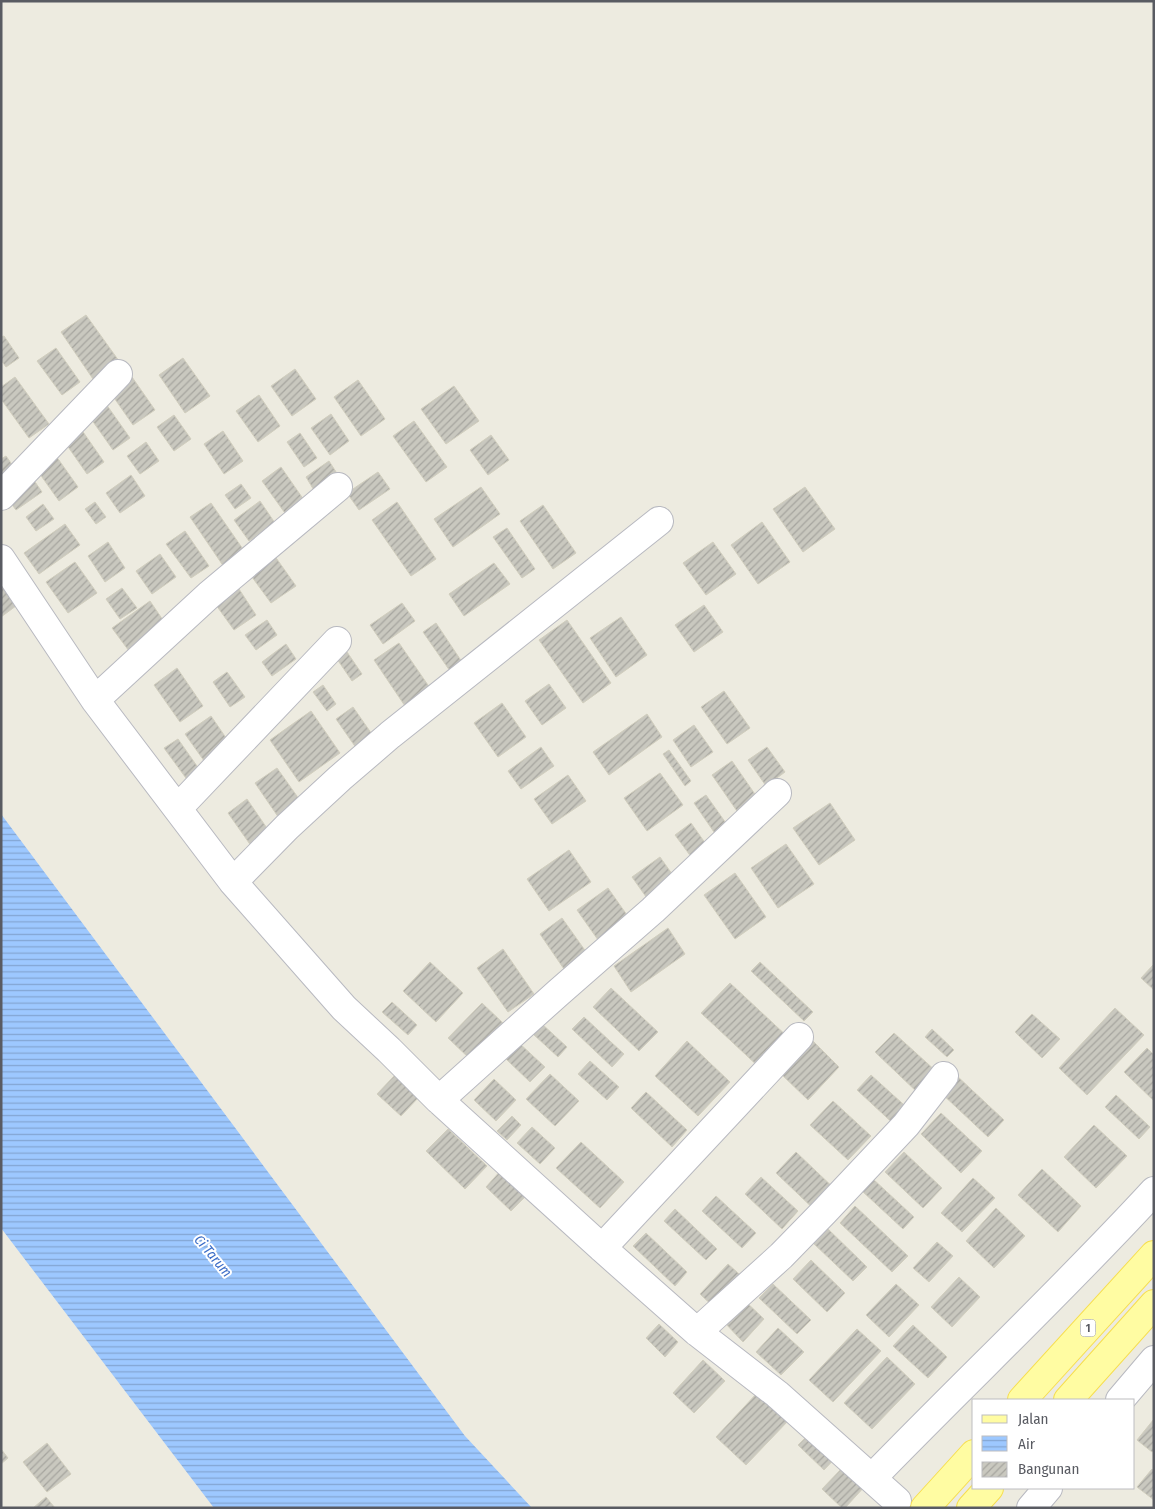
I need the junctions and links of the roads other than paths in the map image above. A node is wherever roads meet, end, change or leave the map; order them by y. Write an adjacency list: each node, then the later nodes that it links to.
1 (118, 374): 3 (street)
2 (338, 487): 7 (street)
3 (1, 496)
4 (659, 521): 10 (street)
5 (1, 559): 7 (street)
6 (337, 641): 9 (street)
7 (94, 700): 9 (street)
8 (777, 793): 13 (street)
9 (178, 808): 10 (street)
10 (233, 882): 13 (street)
11 (799, 1037): 15 (street)
12 (944, 1076): 18 (street)
13 (439, 1100): 15 (street)
14 (1154, 1191): 24 (street)
15 (602, 1248): 18 (street)
16 (1154, 1255): 20 (main road, 1)
17 (1154, 1304): 21 (main road)
18 (697, 1332): 24 (street)
19 (1154, 1360): 22 (street)
20 (1023, 1399)
21 (1069, 1399)
22 (1121, 1399)
23 (972, 1456): 28 (main road)
24 (872, 1478): 27 (street)
25 (988, 1489): 29 (main road)
26 (1047, 1489): 30 (street)
27 (897, 1501)
28 (925, 1508)
29 (971, 1508)
30 (1031, 1508)

